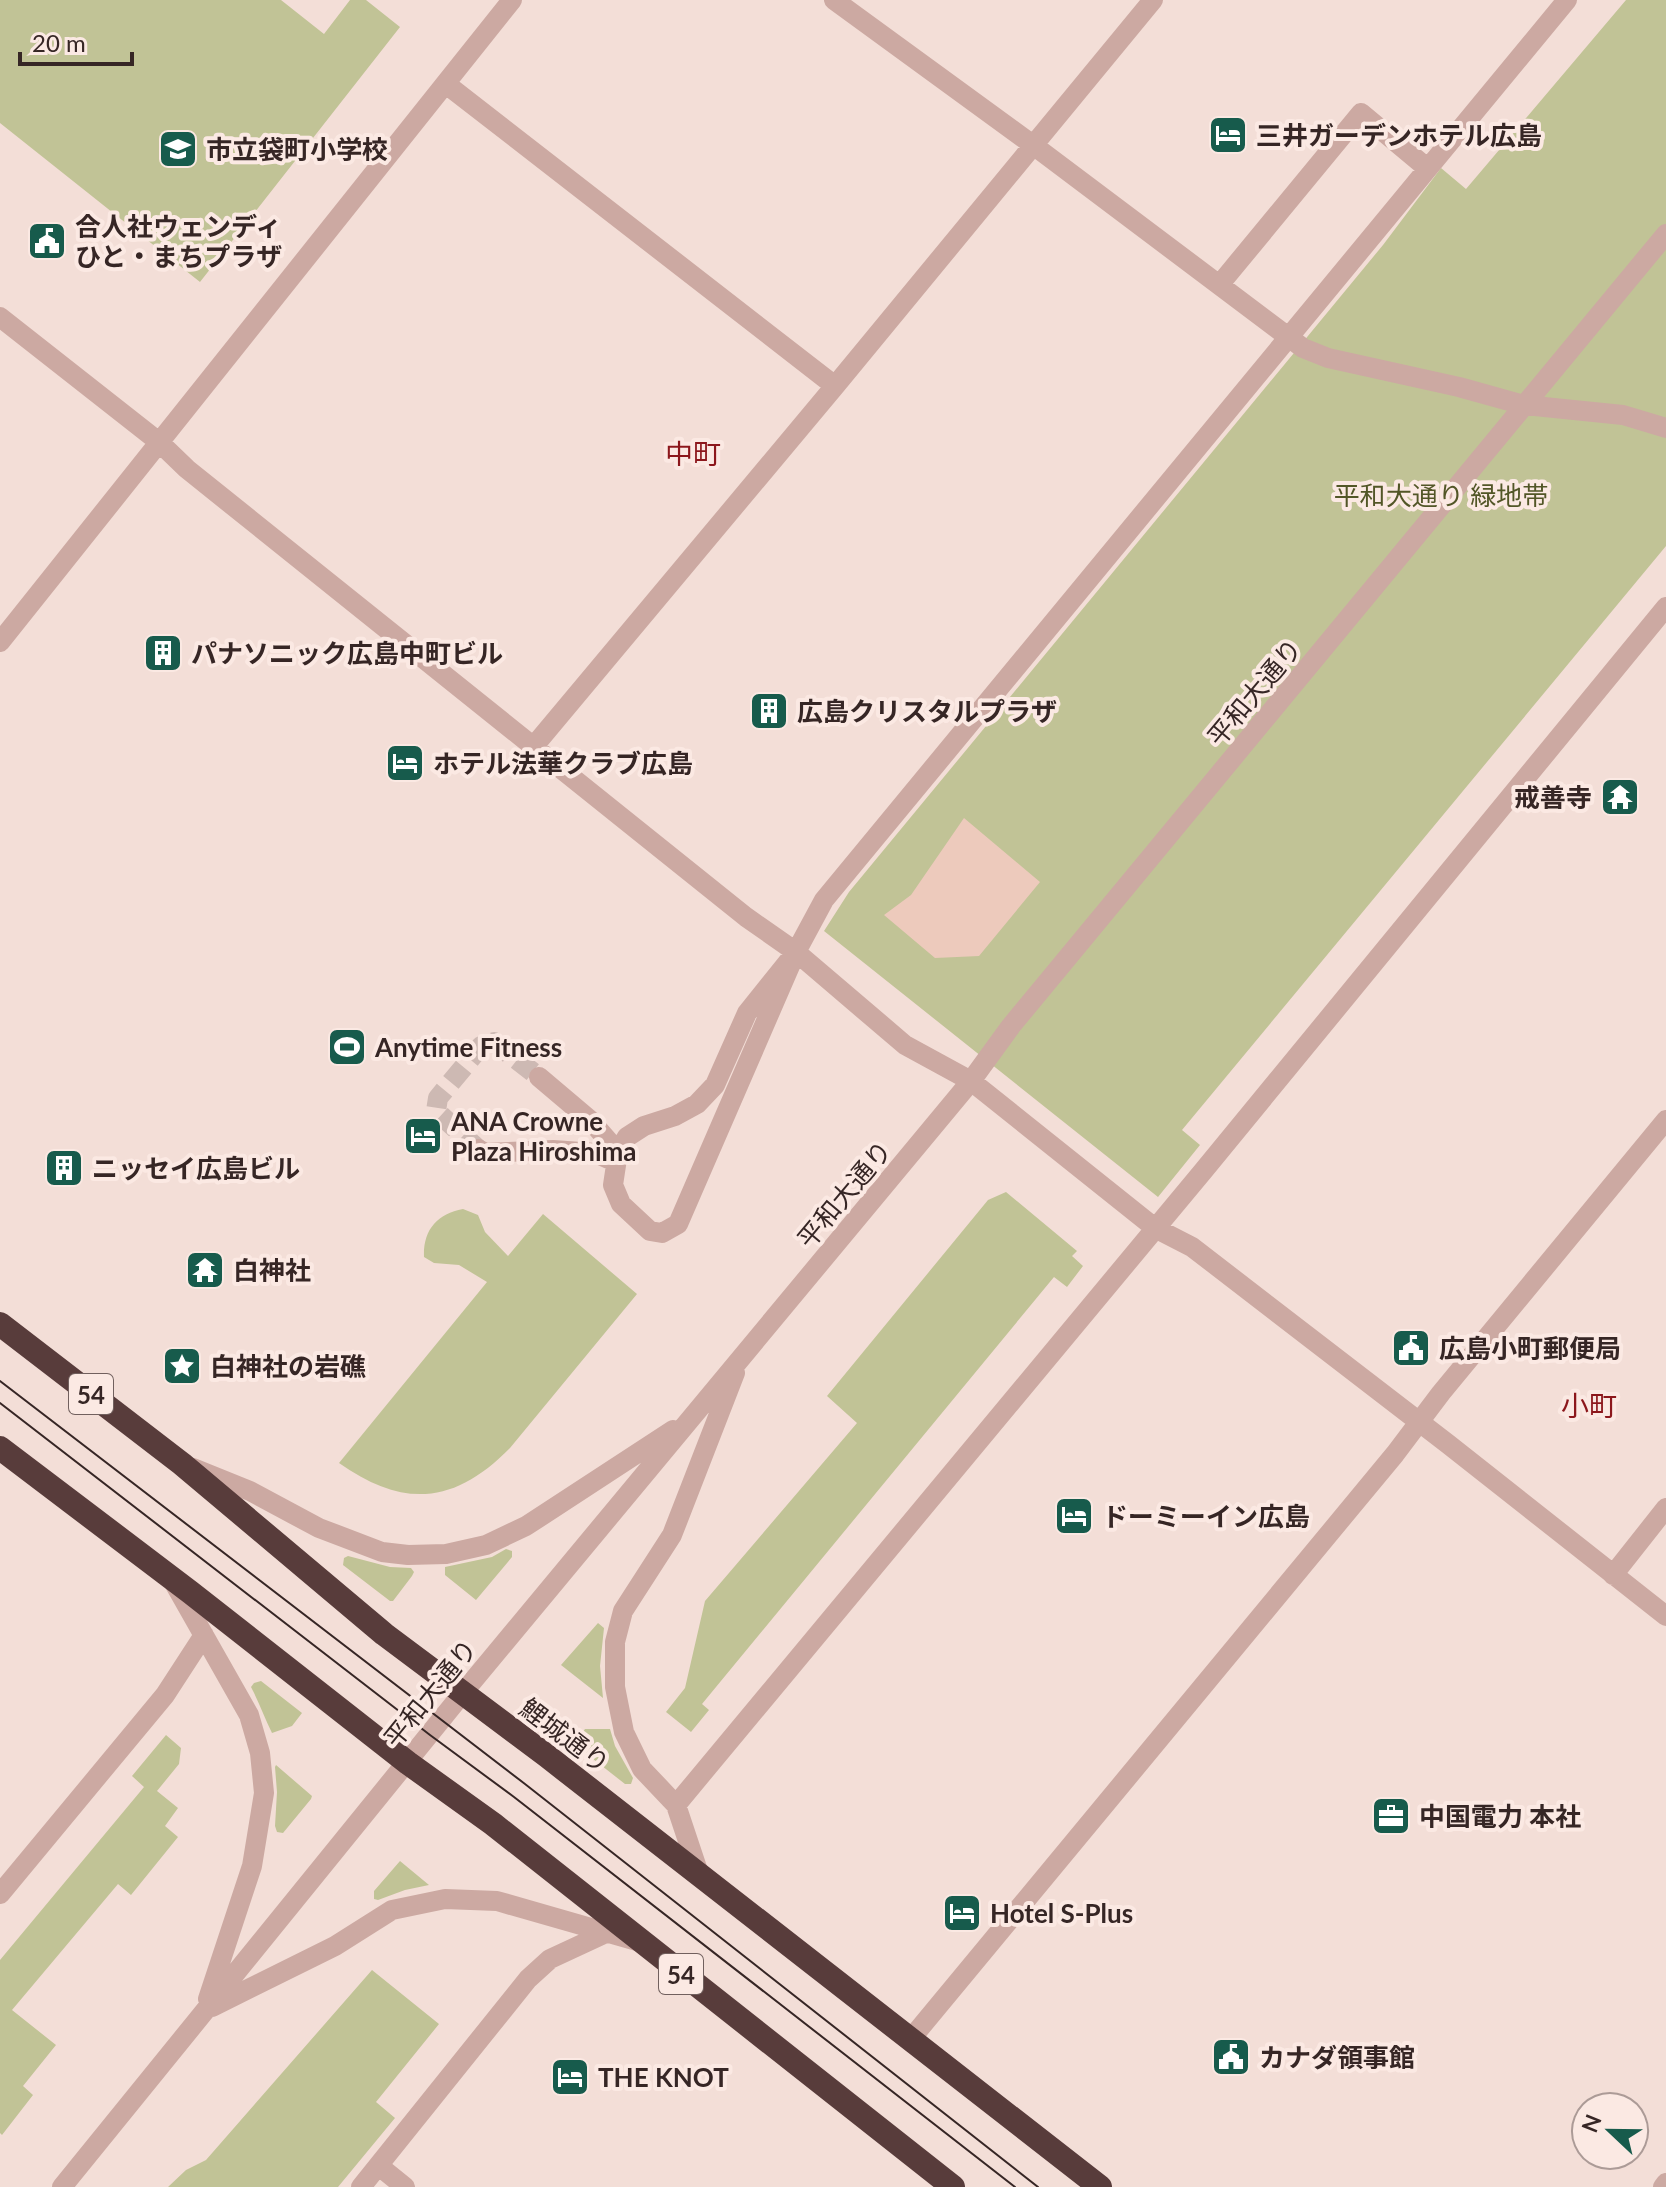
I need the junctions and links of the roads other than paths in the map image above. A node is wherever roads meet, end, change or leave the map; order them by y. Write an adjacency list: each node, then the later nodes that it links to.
1 (512, 0): 5 (street)
2 (834, 0): 6 (street)
3 (1153, 0): 6 (street)
4 (1567, 0): 7 (street)
5 (446, 84): 12 (street); 15 (street)
6 (1033, 145): 9 (street); 12 (street)
7 (1427, 168): 9 (street); 11 (street)
8 (1666, 234): 13 (street, 平和大通り)
9 (1220, 284): 11 (street)
10 (0, 317): 15 (street)
11 (1288, 338): 13 (street); 19 (street)
12 (835, 386): 18 (street)
13 (1524, 405): 14 (street); 21 (street, 平和大通り)
14 (1666, 428)
15 (159, 442): 17 (street); 18 (street)
16 (1666, 607): 25 (street)
17 (0, 642)
18 (534, 746): 19 (street)
19 (796, 952): 21 (street); 24 (street); 24 (street)
20 (539, 1077): 24 (street)
21 (971, 1081): 25 (street); 27 (street, 平和大通り)
22 (1666, 1120): 29 (street)
23 (478, 1149): 24 (street)
24 (617, 1157)
25 (1155, 1228): 29 (street); 39 (street)
26 (0, 1324): 31 (highway, 鯉城通り / 54)
27 (741, 1358): 28 (street, 平和大通り); 39 (street)
28 (690, 1419): 31 (street); 37 (street, 平和大通り)
29 (1419, 1422): 33 (street); 45 (street)
30 (0, 1448): 34 (highway, 54)
31 (182, 1464): 37 (highway, 鯉城通り / 54)
32 (1666, 1508): 33 (street)
33 (1613, 1575): 35 (street)
34 (171, 1577): 36 (street); 38 (highway, 54)
35 (1666, 1616)
36 (204, 1635): 41 (street); 44 (street)
37 (462, 1694): 38 (street, 平和大通り); 40 (highway, 鯉城通り / 54)
38 (408, 1763): 43 (highway, 54); 44 (street, 平和大通り)
39 (676, 1805): 40 (street)
40 (699, 1874): 45 (highway, 鯉城通り / 54)
41 (0, 1894)
42 (606, 1933): 43 (street); 44 (street); 46 (street)
43 (640, 1942): 50 (highway, 54)
44 (204, 2011): 47 (street, 平和大通り)
45 (910, 2040): 51 (highway, 鯉城通り / 54)
46 (379, 2166): 48 (street); 49 (street)
47 (62, 2187)
48 (361, 2187)
49 (405, 2187)
50 (953, 2187)
51 (1100, 2187)

